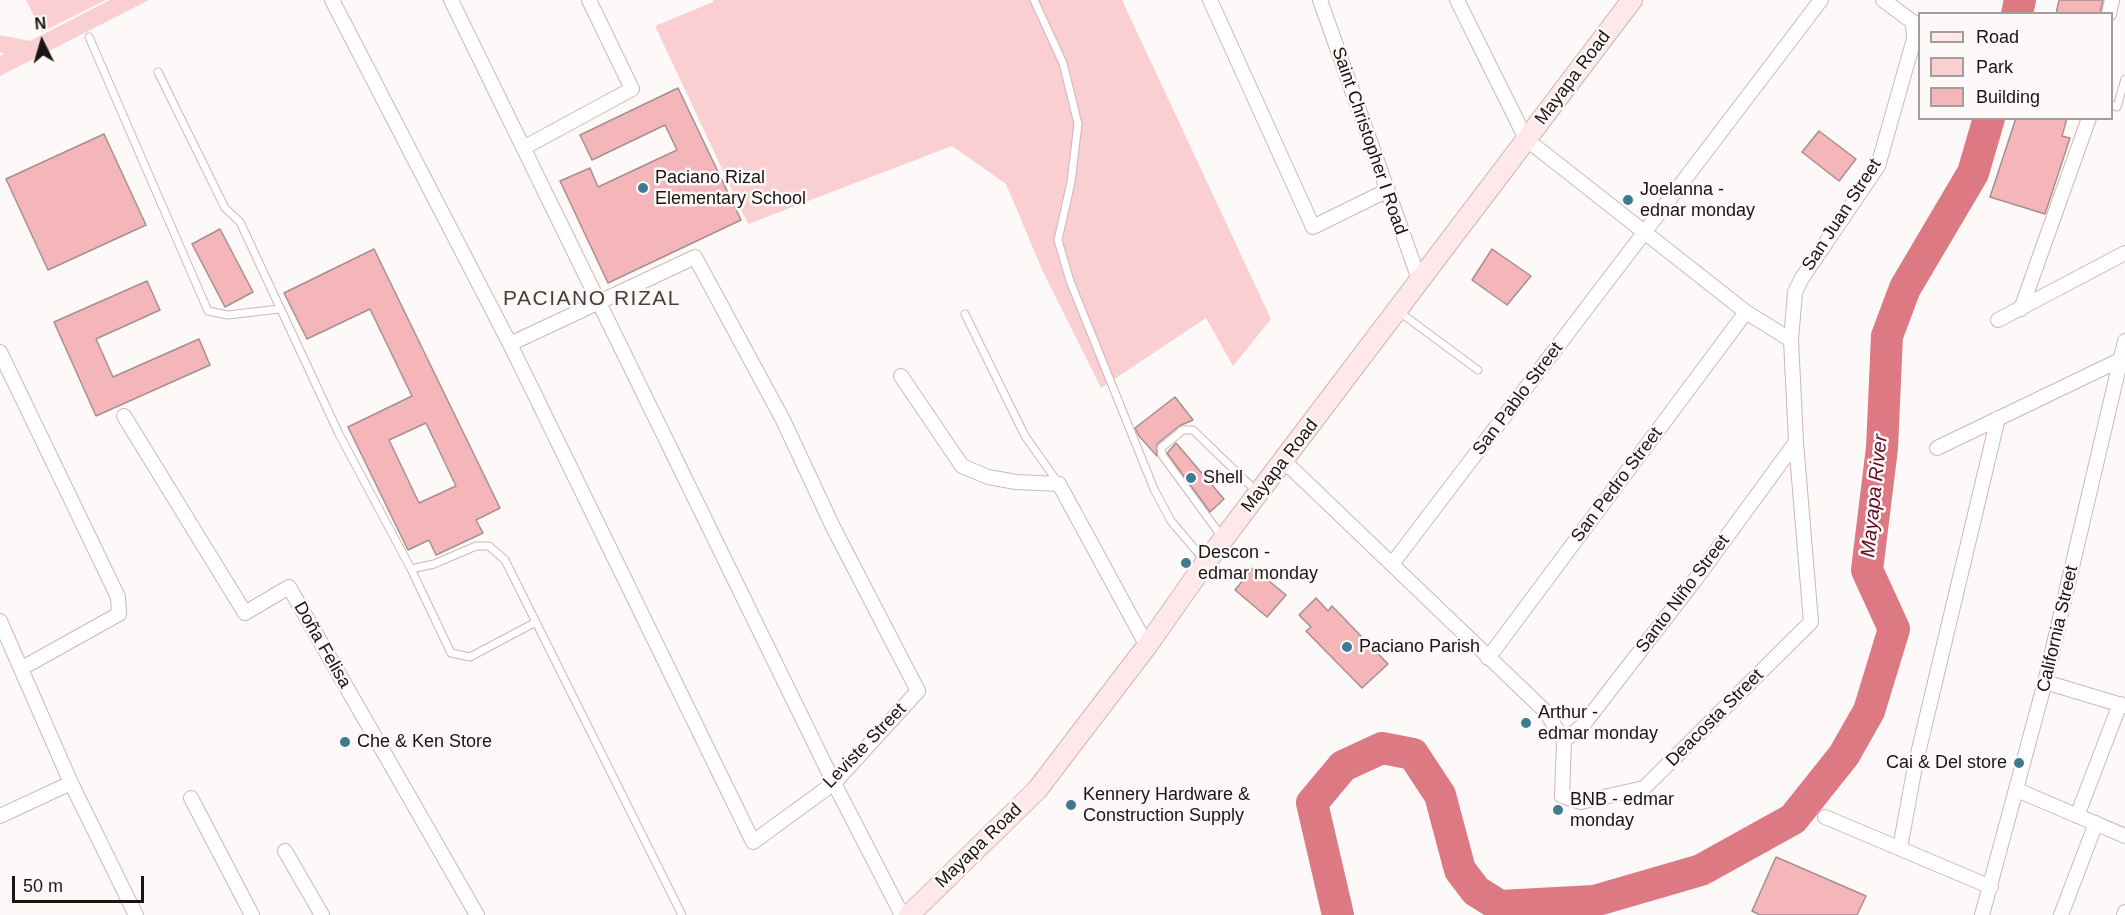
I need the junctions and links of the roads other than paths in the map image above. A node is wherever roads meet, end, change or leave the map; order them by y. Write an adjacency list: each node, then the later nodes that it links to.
1 (332, 0): 31 (street)
2 (451, 0): 17 (street)
3 (588, 0): 17 (street)
4 (1034, 0): 44 (lane)
5 (1210, 0): 18 (street)
6 (1320, 0): 18 (street, Saint Christopher I Road)
7 (1457, 0): 16 (street)
8 (1632, 0): 16 (main road, Mayapa Road)
9 (1821, 0): 19 (street)
10 (1883, 0): 29 (street, San Juan Street)
11 (89, 37): 23 (lane)
12 (158, 72): 23 (lane)
13 (2125, 79): 14 (lane)
14 (2113, 105)
15 (2088, 120): 24 (street)
16 (1526, 139): 19 (street); 21 (main road, Mayapa Road)
17 (525, 147): 22 (street)
18 (1388, 190): 21 (street, Saint Christopher I Road)
19 (1644, 233): 26 (street); 45 (street, San Pablo Street)
20 (2125, 253): 24 (street)
21 (1420, 282): 25 (main road, Mayapa Road)
22 (600, 303): 31 (street); 56 (street); 56 (street, Leviste Street)
23 (279, 309): 46 (lane)
24 (2021, 309): 28 (street)
25 (1398, 311): 34 (lane); 40 (main road, Mayapa Road)
26 (1746, 312): 29 (street); 50 (street, San Pedro Street)
27 (965, 314): 41 (lane)
28 (1998, 320)
29 (1791, 340): 38 (street, Deacosta Street)
30 (2125, 341): 33 (street, California Street)
31 (510, 344): 56 (street, Leviste Street)
32 (0, 352): 51 (street)
33 (2120, 360): 37 (street); 52 (street, California Street)
34 (1478, 370)
35 (901, 376): 41 (street)
36 (124, 416): 70 (street, Doña Felisa)
37 (1998, 418): 39 (street); 64 (street)
38 (1796, 442): 54 (street, Santo Niño Street); 54 (street, Deacosta Street)
39 (1937, 448)
40 (1284, 461): 42 (main road, Mayapa Road); 45 (street)
41 (1059, 484): 49 (street)
42 (1259, 494): 43 (main road, Mayapa Road); 43 (lane)
43 (1224, 539): 44 (main road, Mayapa Road)
44 (1206, 562): 49 (main road, Mayapa Road)
45 (1392, 564): 50 (street)
46 (411, 569): 48 (lane); 48 (lane)
47 (0, 621): 51 (street)
48 (536, 622): 71 (lane)
49 (1147, 646): 73 (main road, Mayapa Road)
50 (1488, 658): 54 (street)
51 (22, 668): 55 (street)
52 (2045, 682): 53 (street); 57 (street, California Street)
53 (2123, 705): 60 (street)
54 (1564, 741)
55 (71, 783): 59 (street); 67 (street)
56 (834, 783): 72 (street)
57 (2018, 790): 60 (street); 66 (street, California Street)
58 (191, 798): 68 (street)
59 (0, 816)
60 (2077, 816): 62 (street)
61 (1825, 817): 64 (street)
62 (2096, 823): 63 (street); 75 (street)
63 (2125, 836)
64 (1900, 848): 66 (street)
65 (285, 851): 69 (street)
66 (1990, 887): 74 (street, California Street)
67 (136, 915)
68 (252, 915)
69 (322, 915)
70 (477, 915)
71 (682, 915)
72 (902, 915)
73 (909, 915)
74 (1982, 915)
75 (2061, 915)

